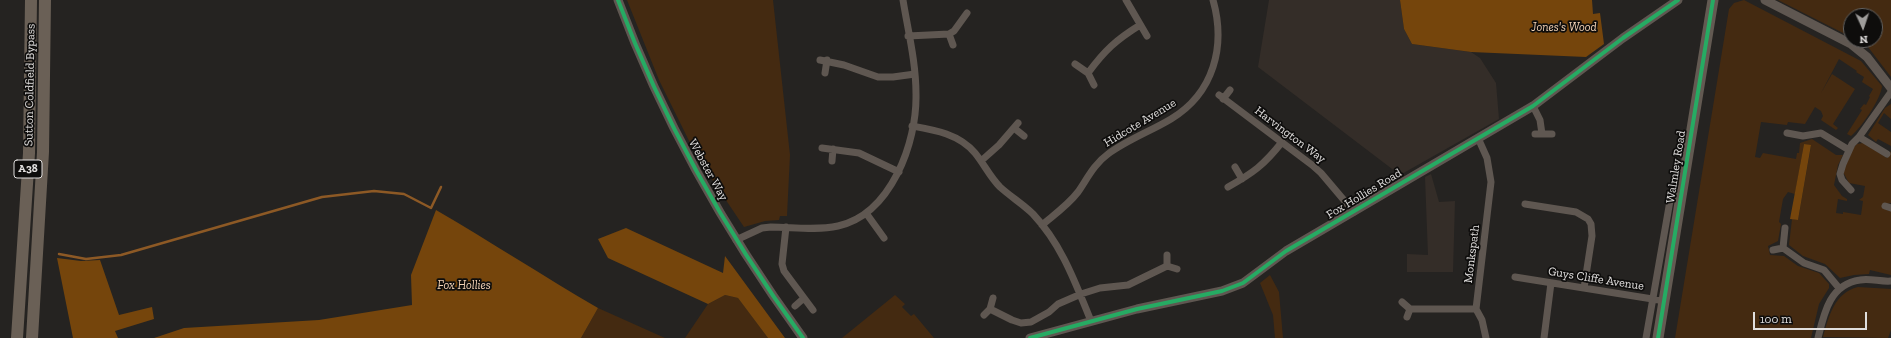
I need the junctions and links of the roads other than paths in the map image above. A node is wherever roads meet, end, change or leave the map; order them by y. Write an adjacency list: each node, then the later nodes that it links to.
1 (31, 0): 81 (highway, Sutton Coldfield Bypass / A38)
2 (45, 0): 82 (highway, Sutton Coldfield Bypass / A38)
3 (618, 0): 54 (street, Webster Way)
4 (903, 0): 13 (street)
5 (1126, 0): 11 (street)
6 (1213, 0): 50 (street, Hidcote Avenue)
7 (1678, 0): 24 (street, Fox Hollies Road)
8 (1713, 0): 46 (main road, Walmley Road)
9 (1765, 0): 21 (street)
10 (967, 13): 12 (street)
11 (1140, 25): 14 (street); 18 (street)
12 (949, 34): 13 (street); 15 (street)
13 (908, 36): 19 (street)
14 (1147, 36)
15 (953, 45)
16 (1075, 64): 18 (street)
17 (824, 73): 19 (street)
18 (1088, 73): 20 (street)
19 (915, 74): 25 (street)
20 (1094, 84)
21 (1891, 88)
22 (1230, 90): 31 (street, Harvington Way)
23 (1891, 92): 29 (street)
24 (1533, 106): 27 (street); 30 (street, Fox Hollies Road)
25 (912, 126): 37 (street); 39 (street)
26 (1787, 133): 34 (street)
27 (1552, 134)
28 (1024, 136): 37 (street)
29 (1860, 137): 34 (street); 35 (street)
30 (1478, 138): 47 (street, Fox Hollies Road); 76 (street, Monkspath)
31 (1282, 142): 40 (street); 47 (street, Harvington Way)
32 (822, 148): 33 (street)
33 (833, 149): 36 (street); 39 (street)
34 (1849, 150): 42 (street)
35 (1887, 154)
36 (832, 161)
37 (981, 161): 50 (street)
38 (1235, 167): 40 (street)
39 (899, 172): 48 (street)
40 (1242, 179): 41 (street)
41 (1228, 187)
42 (1851, 190)
43 (1671, 195): 46 (street)
44 (1525, 204): 45 (street)
45 (1534, 205): 49 (street); 65 (street)
46 (1675, 206): 70 (street); 71 (main road, Walmley Road)
47 (1354, 212): 80 (street, Fox Hollies Road)
48 (866, 213): 51 (street); 53 (street)
49 (1532, 214)
50 (1042, 225): 67 (street)
51 (786, 227): 54 (street); 68 (street)
52 (1785, 228): 55 (street)
53 (884, 238)
54 (736, 240): 83 (street, Webster Way)
55 (1783, 248): 56 (street); 66 (street)
56 (1773, 250)
57 (1167, 255): 58 (street)
58 (1168, 266): 59 (street); 67 (street)
59 (1177, 269)
60 (1515, 277): 61 (street, Guys Cliffe Avenue)
61 (1524, 278): 63 (street, Guys Cliffe Avenue); 64 (street)
62 (1891, 281): 66 (street)
63 (1551, 283): 65 (street, Guys Cliffe Avenue); 86 (street)
64 (1523, 287)
65 (1584, 288): 70 (street, Guys Cliffe Avenue)
66 (1839, 288): 89 (street)
67 (1081, 294): 74 (street); 80 (street)
68 (804, 298): 73 (street); 77 (street)
69 (993, 298): 74 (street)
70 (1653, 299): 71 (street, Guys Cliffe Avenue); 87 (street)
71 (1665, 301): 88 (main road, Walmley Road)
72 (1402, 302): 75 (street)
73 (795, 306)
74 (990, 309): 78 (street)
75 (1410, 309): 76 (street); 79 (street)
76 (1476, 309): 85 (street)
77 (813, 310)
78 (984, 316)
79 (1407, 317)
80 (1090, 321): 84 (street, Fox Hollies Road)
81 (17, 338)
82 (32, 338)
83 (803, 338)
84 (1030, 338)
85 (1486, 338)
86 (1544, 338)
87 (1646, 338)
88 (1658, 338)
89 (1818, 338)

